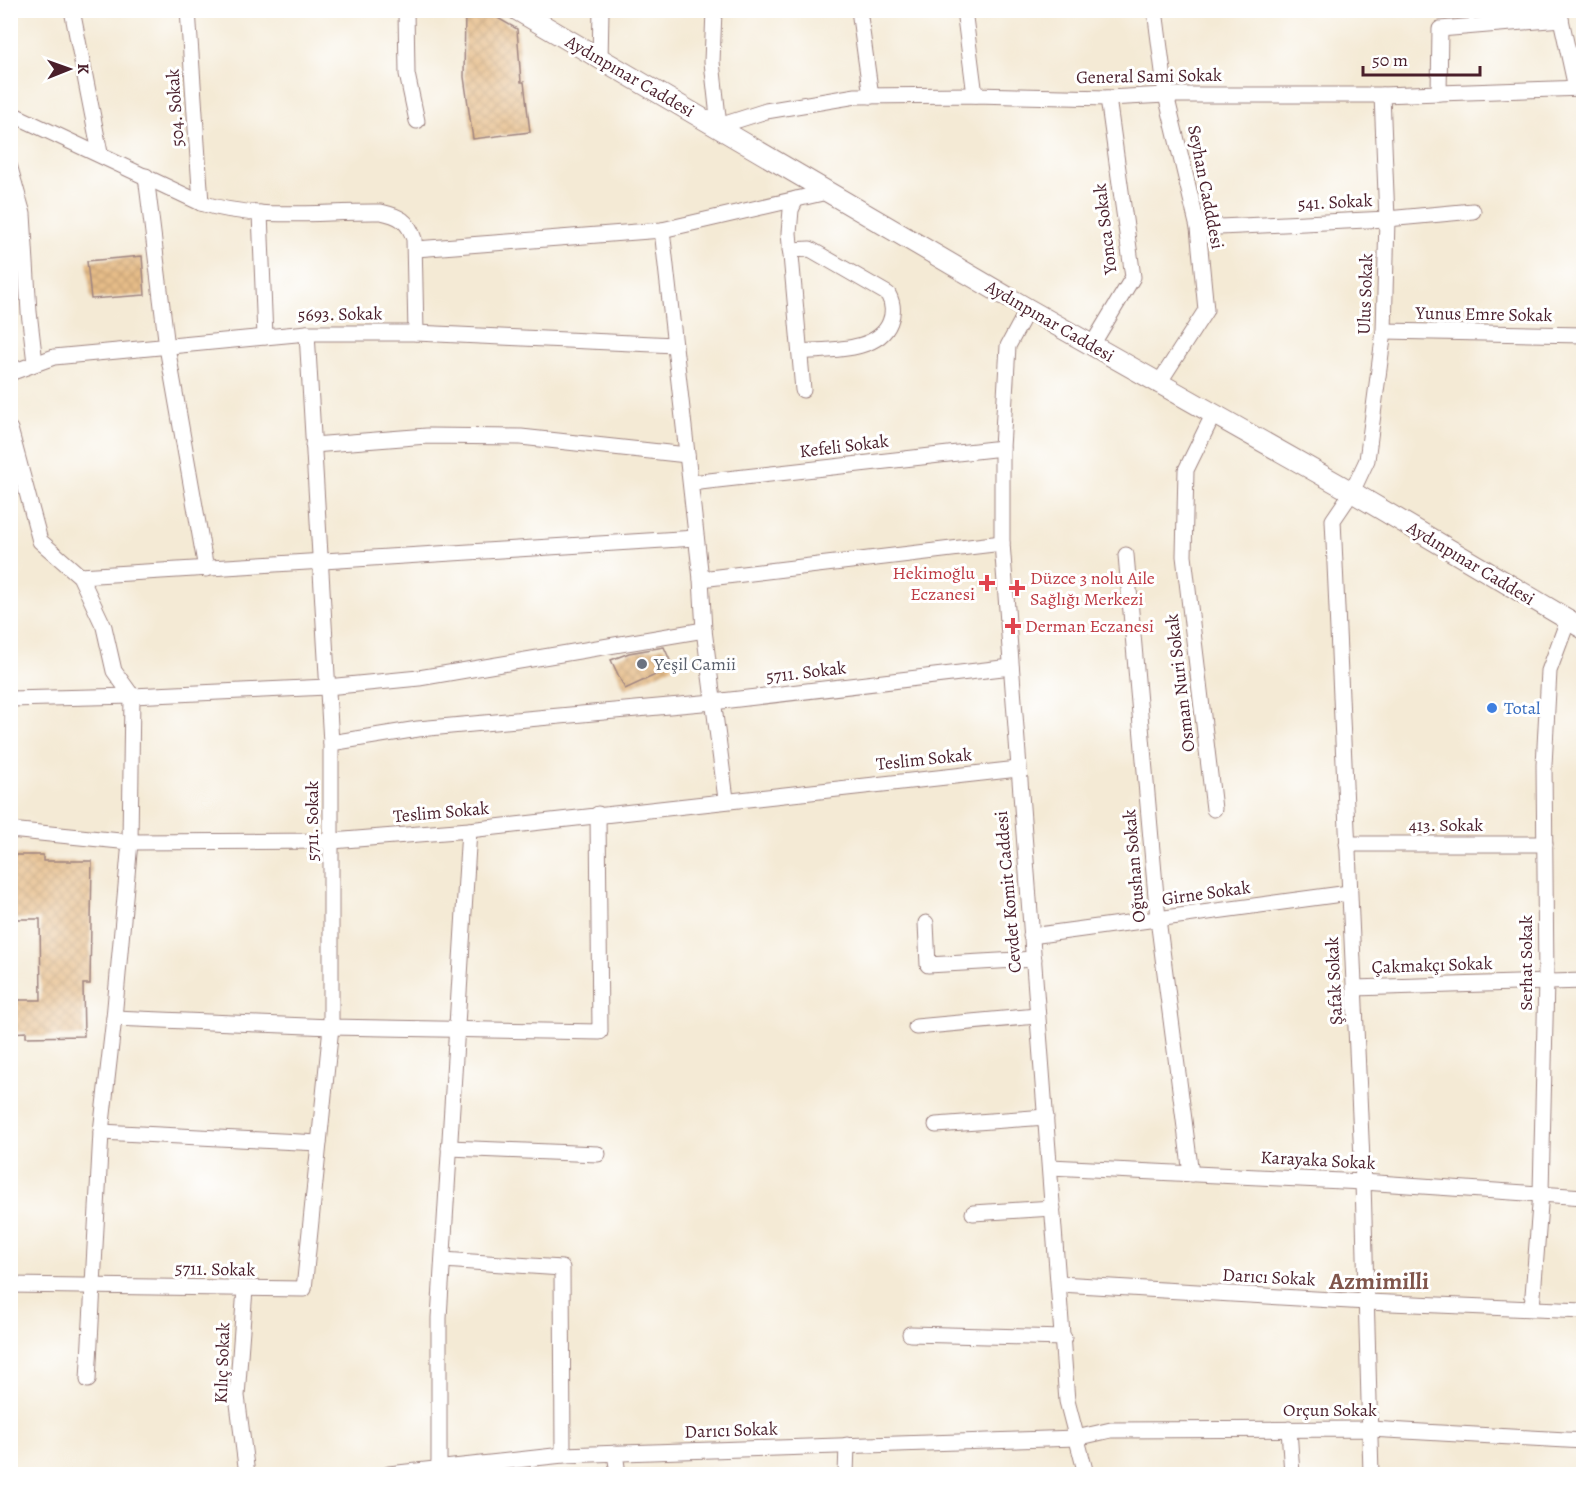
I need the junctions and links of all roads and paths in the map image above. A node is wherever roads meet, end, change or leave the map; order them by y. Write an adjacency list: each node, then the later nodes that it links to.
1 (72, 10): 22 (street)
2 (188, 10): 27 (street, 504. Sokak)
3 (406, 10): 20 (street)
4 (517, 10): 11 (main road, Aydınpınar Caddesi)
5 (601, 10): 11 (street)
6 (714, 10): 21 (street)
7 (859, 10): 17 (street)
8 (964, 10): 14 (street)
9 (1155, 10): 15 (street, Seyhan Cadddesi)
10 (1560, 15): 12 (street); 13 (street)
11 (600, 60): 21 (main road, Aydınpınar Caddesi)
12 (1580, 88): 13 (street, General Sami Sokak)
13 (1439, 93): 16 (street, General Sami Sokak)
14 (975, 95): 17 (street, General Sami Sokak); 18 (street, General Sami Sokak)
15 (1166, 95): 16 (street, General Sami Sokak); 18 (street, General Sami Sokak); 31 (street, Seyhan Cadddesi)
16 (1382, 95): 30 (street, Ulus Sokak)
17 (871, 96): 21 (street, General Sami Sokak)
18 (1108, 98): 42 (street, Yonca Sokak)
19 (10, 113): 22 (street)
20 (417, 121)
21 (718, 126): 25 (main road, Aydınpınar Caddesi)
22 (100, 153): 24 (street)
23 (10, 168): 45 (street)
24 (146, 176): 27 (street); 43 (street)
25 (827, 192): 26 (street); 35 (main road, Aydınpınar Caddesi)
26 (796, 199): 32 (street); 34 (street)
27 (201, 203): 29 (street)
28 (1473, 211): 30 (street, 541. Sokak)
29 (260, 213): 33 (street); 40 (street)
30 (1387, 219): 31 (street, 541. Sokak); 36 (street, Ulus Sokak)
31 (1198, 228): 47 (street, Seyhan Cadddesi)
32 (662, 230): 33 (street); 41 (street)
33 (416, 249): 38 (street)
34 (790, 250): 44 (street); 44 (street)
35 (1028, 309): 42 (main road, Aydınpınar Caddesi); 52 (street, Cevdet Komit Caddesi)
36 (1384, 331): 39 (street, Yunus Emre Sokak); 55 (street, Ulus Sokak)
37 (307, 333): 38 (street, 5693. Sokak); 40 (street, 5693. Sokak); 51 (street)
38 (416, 333): 41 (street, 5693. Sokak)
39 (1584, 335)
40 (265, 337): 43 (street, 5693. Sokak)
41 (675, 345): 53 (street)
42 (1092, 345): 47 (main road, Aydınpınar Caddesi)
43 (167, 347): 45 (street, 5693. Sokak); 60 (street)
44 (800, 352): 48 (street)
45 (35, 363): 46 (street, 5693. Sokak)
46 (10, 373)
47 (1159, 383): 49 (main road, Aydınpınar Caddesi)
48 (803, 390)
49 (1213, 415): 55 (main road, Aydınpınar Caddesi); 73 (street, Osman Nuri Sokak)
50 (10, 429): 61 (street)
51 (313, 445): 53 (street); 59 (street)
52 (1002, 448): 54 (street, Kefeli Sokak); 57 (street, Cevdet Komit Caddesi)
53 (687, 455): 54 (street)
54 (691, 483): 56 (street)
55 (1352, 492): 63 (main road, Aydınpınar Caddesi); 79 (street, Şafak Sokak)
56 (696, 538): 59 (street); 62 (street)
57 (1002, 543): 62 (street); 65 (street, Cevdet Komit Caddesi)
58 (1125, 555): 82 (street, Oğushan Sokak)
59 (320, 560): 60 (street); 66 (street)
60 (206, 569): 61 (street)
61 (80, 576): 67 (street)
62 (701, 579): 64 (street)
63 (1576, 625): 80 (street, Serhat Sokak)
64 (704, 630): 66 (street); 69 (street)
65 (1011, 667): 69 (street, 5711. Sokak); 71 (street, Cevdet Komit Caddesi)
66 (327, 687): 67 (street); 70 (street)
67 (132, 696): 68 (street); 78 (street)
68 (10, 699)
69 (713, 702): 70 (street, 5711. Sokak); 72 (street)
70 (331, 743): 77 (street, 5711. Sokak)
71 (1018, 769): 72 (street, Teslim Sokak); 84 (street, Cevdet Komit Caddesi)
72 (726, 799): 74 (street, Teslim Sokak)
73 (1214, 809)
74 (598, 814): 76 (street, Teslim Sokak); 93 (street)
75 (10, 830): 78 (street, Teslim Sokak)
76 (469, 830): 77 (street, Teslim Sokak); 93 (street)
77 (332, 841): 78 (street, Teslim Sokak); 92 (street, 5711. Sokak)
78 (130, 842): 90 (street)
79 (1347, 844): 80 (street, 413. Sokak); 81 (street, Şafak Sokak)
80 (1545, 844): 86 (street, Serhat Sokak)
81 (1349, 893): 82 (street, Girne Sokak); 88 (street, Şafak Sokak)
82 (1158, 919): 84 (street, Girne Sokak); 101 (street, Oğushan Sokak)
83 (926, 923): 85 (street)
84 (1031, 936): 85 (street, Cevdet Komit Caddesi)
85 (1034, 959): 89 (street, Cevdet Komit Caddesi)
86 (1546, 980): 87 (street, Çakmakçı Sokak); 88 (street, Çakmakçı Sokak); 103 (street, Serhat Sokak)
87 (1584, 981)
88 (1354, 988): 102 (street, Şafak Sokak)
89 (1037, 1016): 91 (street); 94 (street, Cevdet Komit Caddesi)
90 (114, 1018): 92 (street); 96 (street)
91 (916, 1027)
92 (331, 1028): 93 (street); 97 (street, 5711. Sokak)
93 (456, 1031): 98 (street)
94 (1046, 1117): 95 (street); 100 (street, Cevdet Komit Caddesi)
95 (936, 1125)
96 (101, 1132): 97 (street); 110 (street)
97 (319, 1143): 111 (street, 5711. Sokak)
98 (449, 1148): 99 (street); 107 (street)
99 (598, 1154)
100 (1050, 1167): 101 (street, Karayaka Sokak); 105 (street, Cevdet Komit Caddesi)
101 (1191, 1174): 102 (street, Karayaka Sokak)
102 (1363, 1182): 103 (street, Karayaka Sokak); 112 (street, Şafak Sokak)
103 (1541, 1192): 104 (street, Karayaka Sokak); 113 (street, Serhat Sokak)
104 (1584, 1197)
105 (1053, 1208): 106 (street); 108 (street, Cevdet Komit Caddesi)
106 (973, 1213)
107 (443, 1260): 124 (street); 126 (street)
108 (1060, 1284): 112 (street, Darıcı Sokak); 116 (street, Cevdet Komit Caddesi)
109 (10, 1285): 110 (street, 5711. Sokak)
110 (93, 1286): 111 (street, 5711. Sokak); 117 (street)
111 (245, 1289): 127 (street, Kılıç Sokak)
112 (1367, 1302): 113 (street, Darıcı Sokak); 119 (street, Şafak Sokak)
113 (1532, 1308): 114 (street, Darıcı Sokak)
114 (1584, 1311)
115 (910, 1334): 116 (street)
116 (1064, 1338): 120 (street, Cevdet Komit Caddesi)
117 (88, 1380)
118 (1289, 1429): 119 (street, Orçun Sokak); 120 (street, Orçun Sokak); 132 (street)
119 (1370, 1429): 121 (street, Orçun Sokak); 133 (street, Şafak Sokak)
120 (1076, 1438): 122 (street, Darıcı Sokak); 131 (street, Cevdet Komit Caddesi)
121 (1584, 1441)
122 (847, 1445): 123 (street, Darıcı Sokak); 130 (street)
123 (615, 1453): 124 (street, Darıcı Sokak); 129 (street)
124 (563, 1455): 125 (street, Darıcı Sokak)
125 (495, 1468): 126 (street, Darıcı Sokak)
126 (439, 1469): 128 (street, Darıcı Sokak)
127 (247, 1474)
128 (388, 1474)
129 (618, 1474)
130 (846, 1474)
131 (1086, 1474)
132 (1292, 1474)
133 (1371, 1474)

